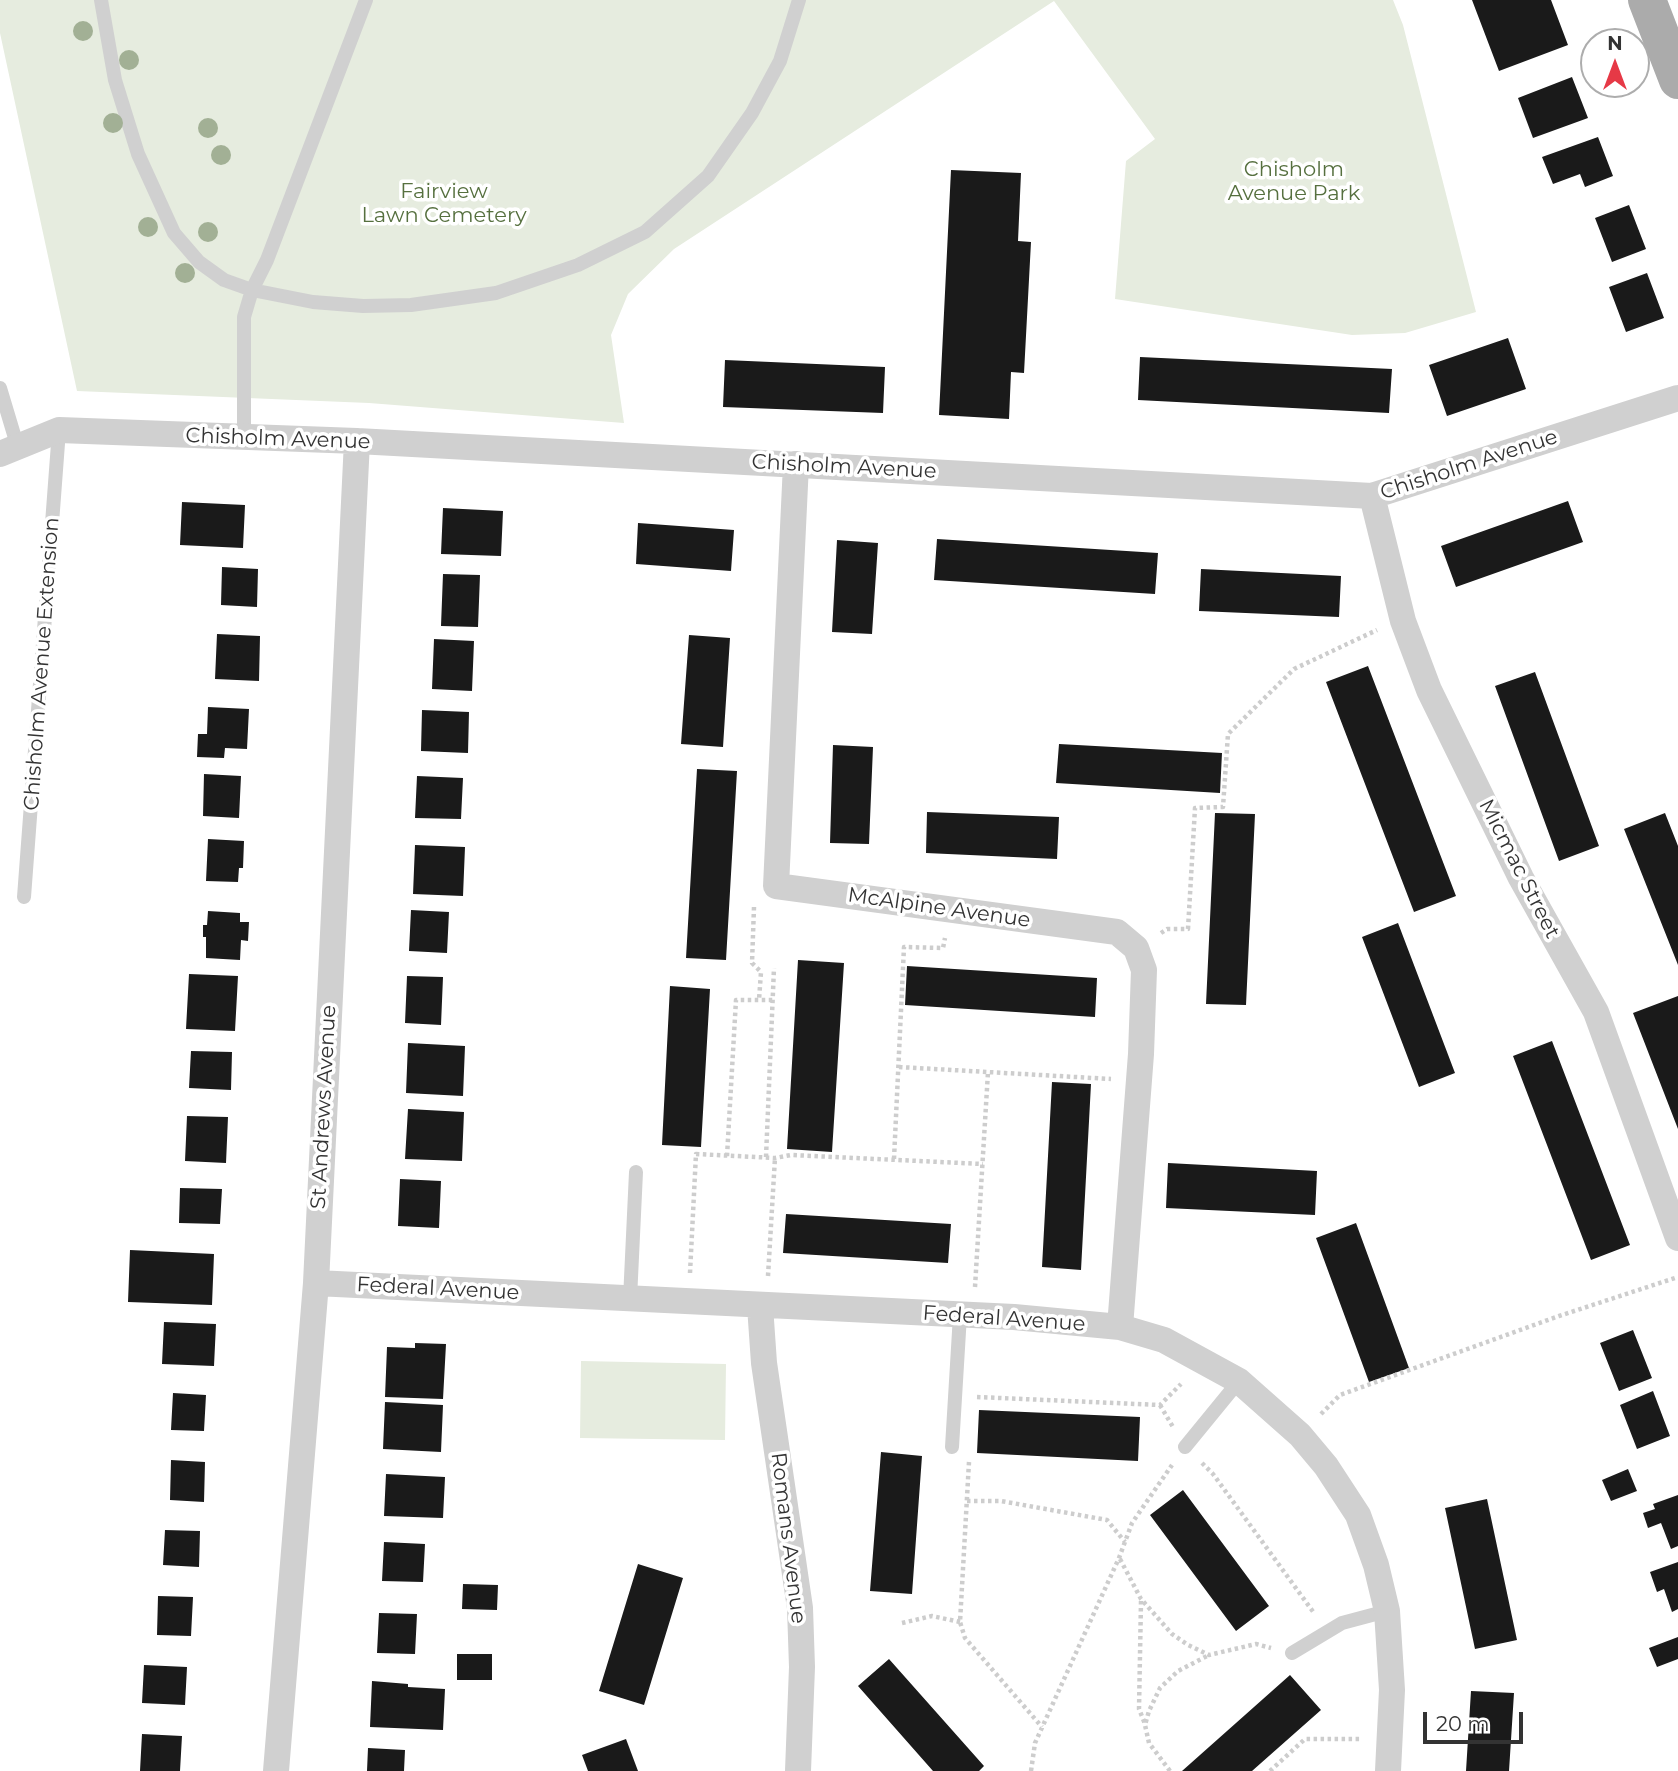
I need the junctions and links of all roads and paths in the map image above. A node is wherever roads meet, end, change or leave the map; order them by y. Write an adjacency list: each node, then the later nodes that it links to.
1 (101, 0): 6 (lane)
2 (366, 0): 6 (lane)
3 (799, 0): 6 (lane)
4 (1647, 0): 5 (main road)
5 (1678, 80)
6 (252, 290): 10 (lane)
7 (0, 388): 12 (lane)
8 (1678, 398): 14 (street, Chisholm Avenue)
9 (59, 430): 10 (street, Chisholm Avenue); 12 (street, Chisholm Avenue); 17 (lane, Chisholm Avenue Extension)
10 (244, 437): 11 (street, Chisholm Avenue)
11 (357, 441): 13 (street, Chisholm Avenue); 34 (street, St Andrews Avenue)
12 (9, 451)
13 (796, 464): 14 (street, Chisholm Avenue); 16 (street)
14 (1372, 496): 15 (street, Micmac Street)
15 (1403, 621): 19 (path); 32 (street, Micmac Street)
16 (776, 886): 18 (street, McAlpine Avenue); 21 (path)
17 (24, 897)
18 (949, 909): 19 (street, McAlpine Avenue); 23 (path)
19 (1136, 948): 25 (street)
20 (774, 968): 22 (path)
21 (759, 1000): 22 (path); 26 (path)
22 (773, 1000): 27 (path)
23 (899, 1067): 24 (path); 29 (path)
24 (988, 1072): 25 (path); 30 (path)
25 (1139, 1081): 39 (street)
26 (727, 1156): 27 (path); 36 (path)
27 (766, 1157): 28 (path)
28 (775, 1158): 29 (path); 37 (path)
29 (894, 1159): 30 (path)
30 (983, 1164): 38 (path)
31 (636, 1172): 35 (lane)
32 (1678, 1238)
33 (1678, 1277): 43 (path)
34 (316, 1283): 35 (street, Federal Avenue); 59 (street, St Andrews Avenue)
35 (630, 1299): 36 (street, Federal Avenue)
36 (689, 1302): 37 (street, Federal Avenue)
37 (760, 1306): 38 (street, Federal Avenue); 60 (street, Romans Avenue)
38 (967, 1315): 39 (street, Federal Avenue); 42 (lane)
39 (1120, 1327): 40 (street, Federal Avenue)
40 (1239, 1381): 43 (street, Federal Avenue); 45 (lane)
41 (1181, 1384): 42 (path)
42 (955, 1396): 44 (lane)
43 (1300, 1434): 50 (street, Federal Avenue)
44 (952, 1447): 46 (path)
45 (1185, 1447): 47 (path); 53 (path)
46 (967, 1501): 47 (path); 51 (path)
47 (1125, 1542): 48 (path)
48 (1119, 1558): 49 (path); 57 (path)
49 (1141, 1599): 55 (path); 56 (path)
50 (1387, 1611): 53 (lane); 58 (street, Federal Avenue)
51 (960, 1622): 52 (path); 57 (path)
52 (902, 1623)
53 (1327, 1631): 54 (lane)
54 (1292, 1653): 55 (path)
55 (1209, 1655): 56 (path)
56 (1145, 1725): 62 (path)
57 (1042, 1727): 61 (path)
58 (1390, 1741): 63 (path); 64 (street, Federal Avenue)
59 (276, 1771)
60 (798, 1771)
61 (1031, 1771)
62 (1170, 1771)
63 (1270, 1771)
64 (1388, 1771)

